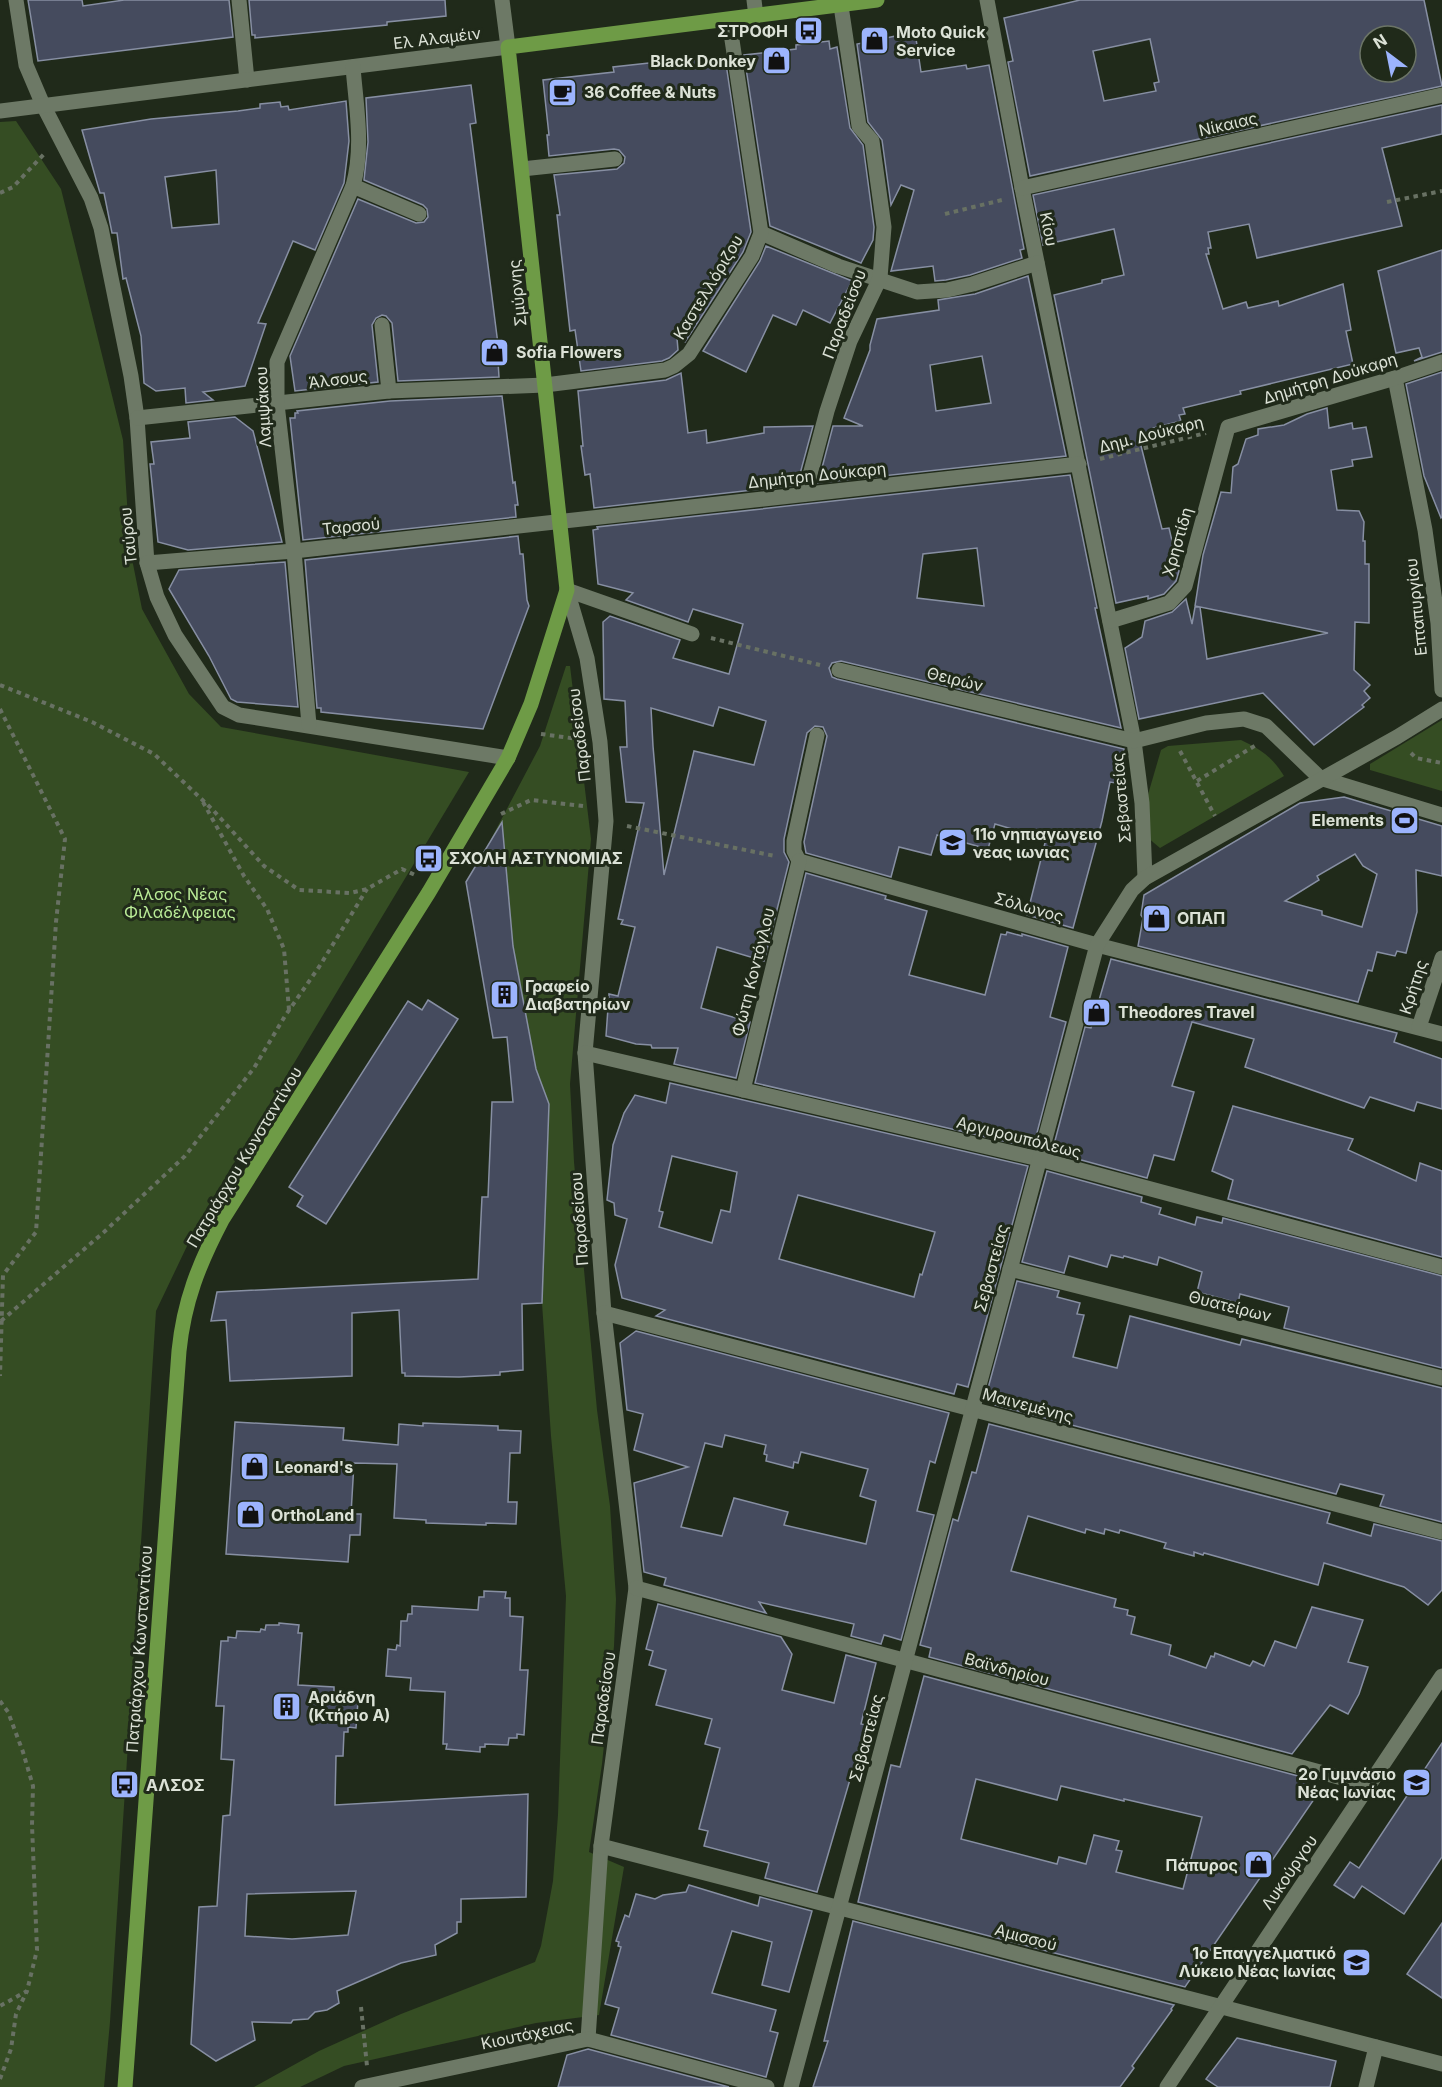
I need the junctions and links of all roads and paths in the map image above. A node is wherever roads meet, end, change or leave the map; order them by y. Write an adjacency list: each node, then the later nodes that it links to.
1 (16, 0): 14 (street, Ταύρου)
2 (239, 0): 12 (street)
3 (502, 0): 10 (street, Σμύρνης)
4 (754, 0): 8 (street)
5 (877, 0): 7 (main road, Ελ Αλαμέιν)
6 (987, 0): 21 (street, Κίου)
7 (841, 6): 8 (main road, Ελ Αλαμέιν); 28 (street, Παραδείσου)
8 (756, 16): 9 (main road, Ελ Αλαμέιν)
9 (729, 20): 10 (main road, Ελ Αλαμέιν); 26 (street, Καστελλόριζου)
10 (508, 47): 11 (street, Ελ Αλαμέιν); 18 (main road, Σμύρνης)
11 (353, 67): 12 (street, Ελ Αλαμέιν); 19 (street, Λαμψάκου)
12 (247, 80): 14 (street, Ελ Αλαμέιν)
13 (1442, 95): 21 (street, Νίκαιας)
14 (43, 105): 15 (street, Ελ Αλαμέιν); 16 (street, Ταύρου)
15 (0, 111)
16 (61, 136): 22 (path); 35 (street, Ταύρου)
17 (615, 159): 18 (street)
18 (522, 169): 32 (main road, Σμύρνης)
19 (353, 186): 24 (street); 34 (street, Λαμψάκου)
20 (1442, 191): 23 (path)
21 (1023, 192): 25 (path); 27 (street, Κίου)
22 (0, 193)
23 (1387, 202)
24 (419, 214)
25 (945, 214)
26 (761, 233): 28 (street); 32 (street, Καστελλόριζου)
27 (1037, 263): 28 (street); 37 (street, Κίου)
28 (880, 278): 38 (street, Παραδείσου)
29 (382, 325): 33 (street)
30 (1442, 362): 31 (street, Δημήτρη Δούκαρη)
31 (1395, 378): 36 (street, Δημήτρη Δούκαρη); 47 (street, Επταπυργίου)
32 (545, 385): 33 (street, Άλσους); 39 (main road, Σμύρνης)
33 (388, 391): 34 (street, Άλσους)
34 (277, 404): 35 (street, Άλσους); 40 (street, Λαμψάκου)
35 (136, 418): 41 (street, Ταύρου)
36 (1228, 427): 37 (path, Δημ. Δούκαρη); 43 (street, Χρηστίδη)
37 (1079, 464): 38 (street, Δημήτρη Δούκαρη); 43 (street, Σεβαστείας)
38 (805, 494): 39 (street, Δημήτρη Δούκαρη)
39 (560, 521): 40 (street, Ταρσού); 42 (main road, Πατριάρχου Κωνσταντίνου)
40 (294, 551): 41 (street, Ταρσού); 50 (street, Λαμψάκου)
41 (147, 562): 50 (street, Ταύρου)
42 (567, 590): 44 (street); 51 (main road, Πατριάρχου Κωνσταντίνου); 57 (street, Παραδείσου)
43 (1110, 621): 56 (street, Σεβαστείας)
44 (692, 634): 45 (path)
45 (839, 670): 56 (street, Θειρών)
46 (0, 684): 62 (path)
47 (1442, 690)
48 (0, 708): 82 (path)
49 (1442, 709): 55 (street)
50 (309, 725): 58 (street, Ταύρου)
51 (520, 731): 57 (path); 58 (main road, Πατριάρχου Κωνσταντίνου)
52 (1169, 732): 53 (street, Θειρών); 56 (street, Θειρών); 61 (path)
53 (1275, 734): 60 (street, Θειρών); 61 (path)
54 (817, 735): 67 (street, Φώτη Κοντόγλου)
55 (1397, 736): 59 (path); 60 (street)
56 (1134, 741): 68 (street, Σεβαστείας)
57 (600, 742): 63 (street, Παραδείσου)
58 (508, 758): 65 (main road, Πατριάρχου Κωνσταντίνου)
59 (1442, 763)
60 (1320, 778): 64 (street, Θειρών); 66 (street)
61 (1197, 781): 66 (path)
62 (202, 799): 70 (path); 73 (path)
63 (605, 815): 65 (path); 67 (path); 76 (street, Παραδείσου)
64 (1442, 815)
65 (465, 831): 69 (main road, Πατριάρχου Κωνσταντίνου)
66 (1225, 834): 68 (street)
67 (798, 861): 71 (street, Σόλωνος); 77 (street, Φώτη Κοντόγλου)
68 (1145, 878): 71 (street, Σεβαστείας)
69 (435, 883): 70 (path); 103 (main road, Πατριάρχου Κωνσταντίνου)
70 (367, 889): 73 (path)
71 (1097, 945): 74 (street, Σόλωνος); 78 (street, Σεβαστείας)
72 (1442, 958): 74 (street, Κρήτης)
73 (289, 1010): 82 (path)
74 (1419, 1027): 75 (street, Σόλωνος)
75 (1442, 1034)
76 (585, 1053): 77 (street, Αργυρουπόλεως); 81 (street, Παραδείσου)
77 (743, 1090): 78 (street, Αργυρουπόλεως)
78 (1039, 1159): 79 (street, Αργυρουπόλεως); 80 (street, Σεβαστείας)
79 (1442, 1267)
80 (1010, 1269): 84 (street, Θυατείρων); 85 (street, Σεβαστείας)
81 (604, 1313): 85 (street, Μαινεμένης); 87 (street, Παραδείσου)
82 (1, 1321): 83 (path)
83 (0, 1376)
84 (1442, 1378)
85 (973, 1409): 86 (street, Μαινεμένης); 88 (street, Σεβαστείας)
86 (1442, 1532)
87 (636, 1588): 88 (street, Βαϊνδηρίου); 92 (street, Παραδείσου)
88 (905, 1661): 91 (street, Βαϊνδηρίου); 93 (street, Σεβαστείας)
89 (1442, 1676): 91 (street, Λυκούργου)
90 (0, 1701): 94 (path)
91 (1368, 1785): 96 (street, Λυκούργου)
92 (601, 1846): 93 (street, Αμισσού); 98 (street, Παραδείσου)
93 (839, 1908): 96 (street, Αμισσού); 105 (street, Σεβαστείας)
94 (27, 1990): 95 (path); 101 (path)
95 (0, 2006)
96 (1221, 2006): 99 (street, Αμισσού); 106 (street, Λυκούργου)
97 (361, 2007): 102 (path)
98 (588, 2039): 102 (street, Κιουτάχειας); 104 (street, Κιουτάχειας)
99 (1376, 2047): 100 (street, Αμισσού); 107 (street)
100 (1442, 2064)
101 (0, 2079)
102 (365, 2086)
103 (125, 2087)
104 (766, 2087)
105 (791, 2087)
106 (1167, 2087)
107 (1366, 2087)

